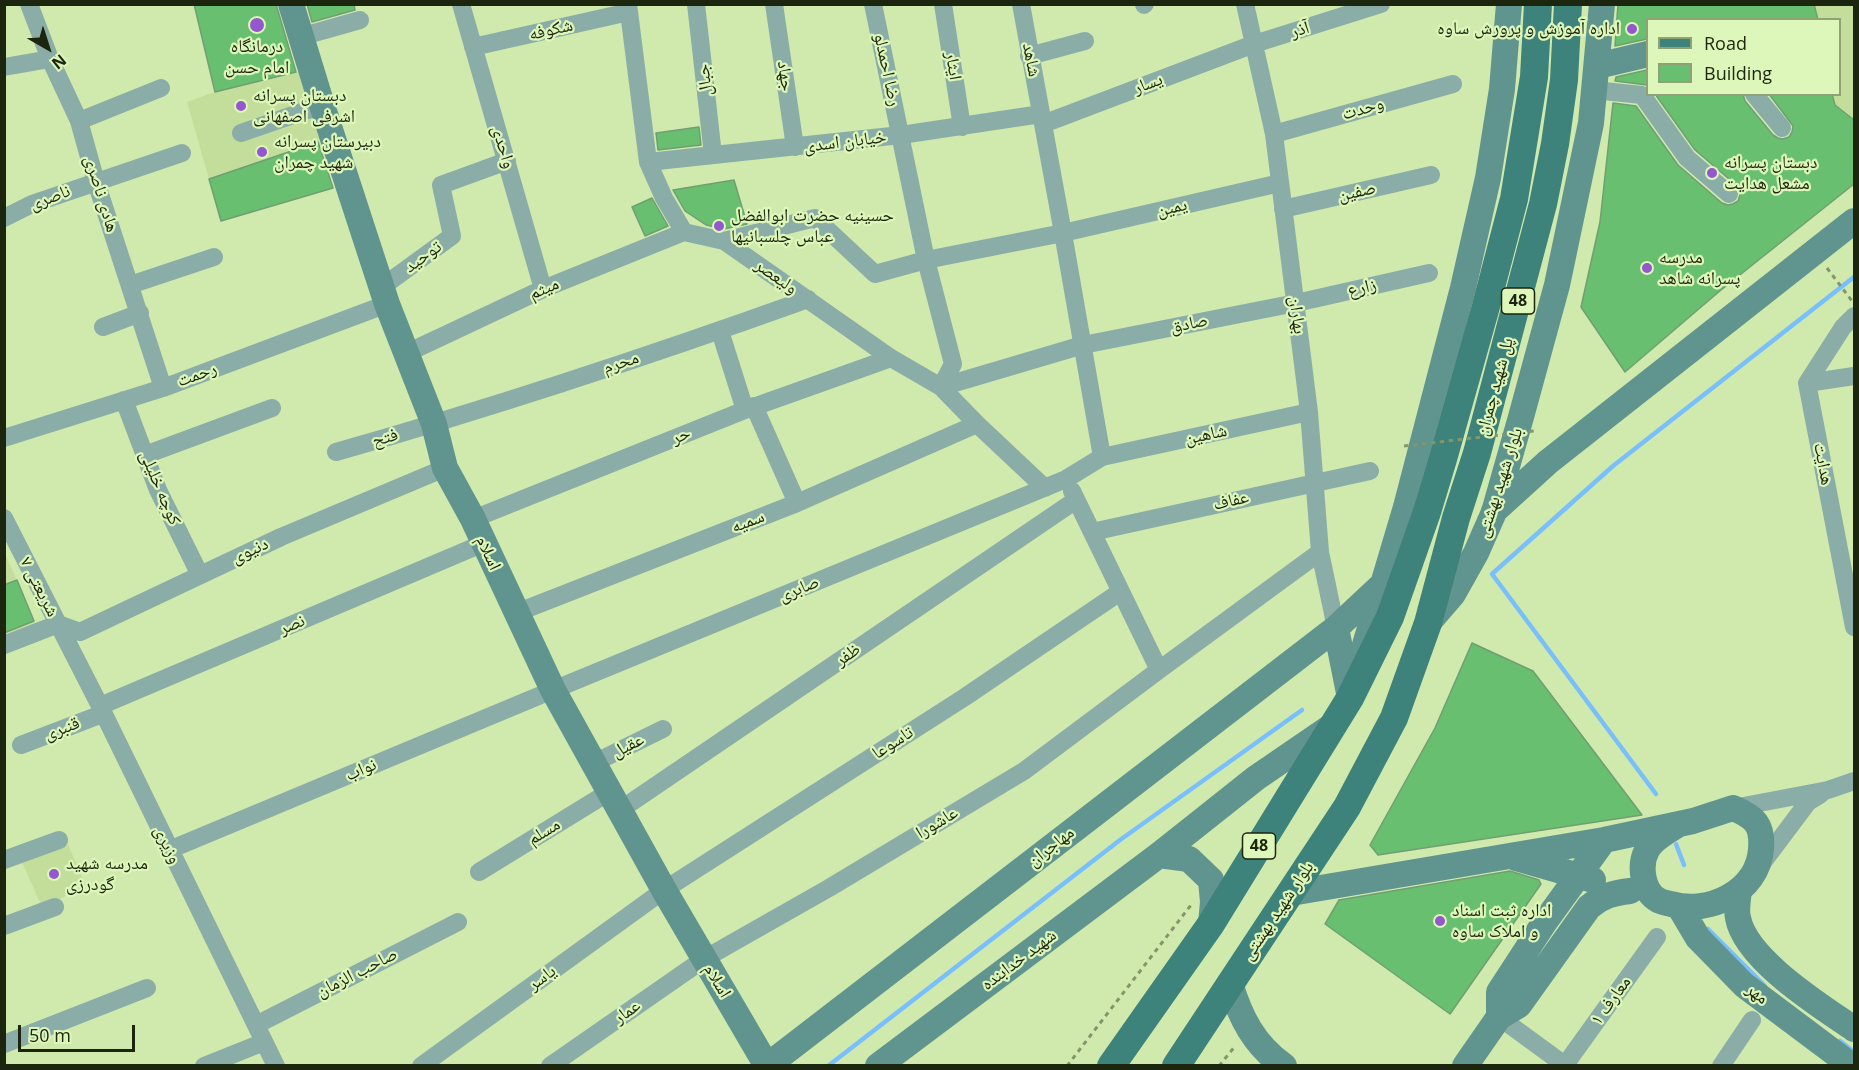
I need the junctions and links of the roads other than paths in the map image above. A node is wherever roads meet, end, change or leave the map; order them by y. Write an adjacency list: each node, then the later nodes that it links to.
1 (29, 4): 23 (street, هادی ناصری)
2 (291, 4): 17 (street, اسلام)
3 (461, 4): 20 (street, واحدی)
4 (696, 4): 39 (street, جبال)
5 (774, 4): 37 (street, جهاد)
6 (873, 4): 36 (street, رضا احمدلو)
7 (943, 4): 32 (street, ایثار)
8 (1021, 4): 22 (street, شاهد)
9 (1245, 4): 19 (street, بهاران)
10 (1381, 4): 19 (street, آذر)
11 (1509, 4): 95 (street)
12 (1538, 4): 105 (main road, پل شهید چمران / 48)
13 (1568, 4): 98 (main road, پل شهید چمران / 48)
14 (1602, 4): 25 (street, بلوار شهید بهشتی)
15 (628, 8): 20 (street, شکوفه); 41 (street)
16 (360, 21): 17 (street)
17 (300, 37): 29 (street, اسلام)
18 (1085, 41): 22 (street)
19 (1254, 44): 30 (street, یسار); 35 (street, بهاران)
20 (473, 47): 40 (street, واحدی)
21 (1646, 54): 25 (street)
22 (1029, 56): 30 (street, شاهد)
23 (50, 59): 24 (street); 31 (street, هادی ناصری)
24 (4, 67)
25 (1595, 78): 45 (street); 88 (street, بلوار شهید بهشتی)
26 (1453, 84): 35 (street, وحدت)
27 (160, 88): 31 (street)
28 (1756, 96): 33 (street)
29 (322, 105): 34 (street); 57 (street, اسلام)
30 (1042, 119): 32 (street, خیابان اسدی); 50 (street, شاهد)
31 (79, 121): 43 (street, هادی ناصری)
32 (962, 127): 36 (street, خیابان اسدی)
33 (1782, 128)
34 (241, 133)
35 (1274, 134): 44 (street, بهاران)
36 (901, 135): 37 (street, خیابان اسدی); 53 (street, رضا احمدلو)
37 (795, 147): 39 (street, خیابان اسدی)
38 (182, 153): 43 (street, ناصری)
39 (713, 155): 41 (street, خیابان اسدی)
40 (507, 161): 56 (street, واحدی); 57 (street, توحید)
41 (648, 162): 49 (street)
42 (1431, 175): 46 (street, صفین)
43 (96, 182): 47 (street, ناصری); 55 (street, هادی ناصری)
44 (1280, 183): 46 (street, بهاران); 50 (street, یمین)
45 (1728, 194)
46 (1283, 209): 59 (street, بهاران)
47 (4, 218)
48 (1854, 221): 88 (street)
49 (684, 232): 51 (street, ولیعصر); 56 (street, میثم)
50 (1063, 233): 53 (street, یمین); 64 (street, شاهد)
51 (724, 241): 53 (street, یمین); 58 (street, ولیعصر)
52 (214, 257): 55 (street)
53 (926, 260): 69 (street, رضا احمدلو)
54 (1429, 273): 59 (street, زارع)
55 (130, 285): 61 (street, هادی ناصری)
56 (543, 289): 65 (street, میثم)
57 (384, 295): 65 (street, اسلام); 70 (street, رحمت)
58 (808, 299): 63 (street, محرم); 66 (street, ولیعصر)
59 (1296, 303): 64 (street, صادق); 74 (street, بهاران)
60 (1853, 308): 68 (street)
61 (140, 313): 62 (street); 70 (street, هادی ناصری)
62 (103, 327)
63 (720, 331): 73 (street); 75 (street, محرم)
64 (1083, 345): 69 (street, صادق); 80 (street, شاهد)
65 (407, 352): 75 (street, اسلام)
66 (891, 358): 69 (street, ولیعصر); 73 (street, حر)
67 (1854, 376): 68 (street)
68 (1807, 383): 100 (street, هدایت)
69 (941, 387): 76 (street, ولیعصر)
70 (162, 388): 71 (street, رحمت)
71 (124, 400): 77 (street, رحمت); 79 (street, کوچه خلیلی)
72 (272, 408): 79 (street)
73 (750, 408): 87 (street); 90 (street, حر)
74 (1309, 412): 80 (street, شاهین); 84 (street, بهاران)
75 (434, 424): 78 (street, فتح); 81 (street, اسلام)
76 (978, 424): 85 (street, ولیعصر); 87 (street, سمیه)
77 (4, 438)
78 (336, 452)
79 (145, 455): 94 (street, کوچه خلیلی)
80 (1102, 458): 83 (street, شاهین)
81 (445, 468): 90 (street, اسلام); 94 (street, دنیوی)
82 (1370, 471): 84 (street, عفاف)
83 (1066, 479): 85 (street, صابری); 86 (street)
84 (1315, 482): 91 (street, عفاف); 93 (street, بهاران)
85 (1045, 488): 104 (street, صابری)
86 (1076, 500): 91 (street); 113 (street, ظفر)
87 (797, 503): 97 (street, سمیه)
88 (1494, 512): 98 (street, بلوار شهید بهشتی)
89 (4, 518): 99 (street, شریعتی ۷)
90 (472, 519): 92 (street, اسلام)
91 (1092, 532): 96 (street)
92 (484, 543): 97 (street, اسلام); 106 (street, نصر)
93 (1320, 552): 101 (street, بهاران); 103 (street, عاشورا)
94 (201, 575): 99 (street, دنیوی)
95 (1382, 585): 101 (street, مهاجران); 105 (street)
96 (1120, 592): 103 (street); 126 (street, تاسوعا)
97 (516, 613): 104 (street, اسلام)
98 (1428, 623): 128 (main road, بلوار شهید بهشتی / 48)
99 (58, 624): 102 (street); 106 (street, وزیری)
100 (1854, 627)
101 (1336, 628): 105 (street); 149 (street, مهاجران)
102 (4, 645)
103 (1159, 670): 136 (street, عاشورا)
104 (554, 690): 110 (street, اسلام); 118 (street, نواب)
105 (1350, 698): 107 (main road, 48)
106 (101, 710): 109 (street, قنبری); 118 (street, وزیری)
107 (1335, 724): 119 (street, شهید خدابنده); 133 (main road, 48)
108 (663, 729): 110 (street, عقیل)
109 (21, 745)
110 (594, 764): 113 (street, اسلام)
111 (1854, 781): 112 (street)
112 (1828, 790): 114 (street); 125 (street)
113 (614, 801): 123 (street, مسلم); 126 (street, اسلام)
114 (1733, 808): 115 (street); 125 (street)
115 (1679, 824): 117 (street); 129 (street)
116 (59, 840): 121 (street)
117 (1604, 840): 120 (street); 124 (street)
118 (169, 850): 142 (street, وزیری)
119 (1160, 855): 133 (street); 150 (street, شهید خدابنده)
120 (1507, 856): 122 (street); 128 (street)
121 (4, 860)
122 (1534, 864): 124 (street); 132 (street)
123 (478, 872)
124 (1578, 875): 127 (street); 132 (street)
125 (1746, 883): 129 (street); 141 (street, مهر)
126 (664, 890): 136 (street, اسلام); 147 (street, یاسر)
127 (1630, 891): 129 (street); 139 (street)
128 (1291, 893): 137 (main road, بلوار شهید بهشتی / 48)
129 (1669, 904): 156 (street, مهر)
130 (55, 907): 134 (street)
131 (458, 922): 142 (street, صاحب الزمان)
132 (1544, 923): 139 (street)
133 (1211, 924): 151 (main road, 48)
134 (4, 926)
135 (1657, 937): 154 (street, معارف ۱)
136 (704, 959): 148 (street, عمار); 149 (street, اسلام)
137 (1230, 983): 144 (street); 152 (main road, بلوار شهید بهشتی / 48)
138 (147, 988): 143 (street)
139 (1499, 1017): 153 (street); 154 (street)
140 (1752, 1020): 155 (street)
141 (1854, 1029)
142 (260, 1034): 145 (street, صاحب الزمان); 146 (street, وزیری)
143 (4, 1044)
144 (1276, 1063)
145 (204, 1065)
146 (276, 1065)
147 (421, 1065)
148 (550, 1065)
149 (767, 1065)
150 (878, 1065)
151 (1111, 1065)
152 (1176, 1065)
153 (1465, 1065)
154 (1565, 1065)
155 (1720, 1065)
156 (1851, 1065)

